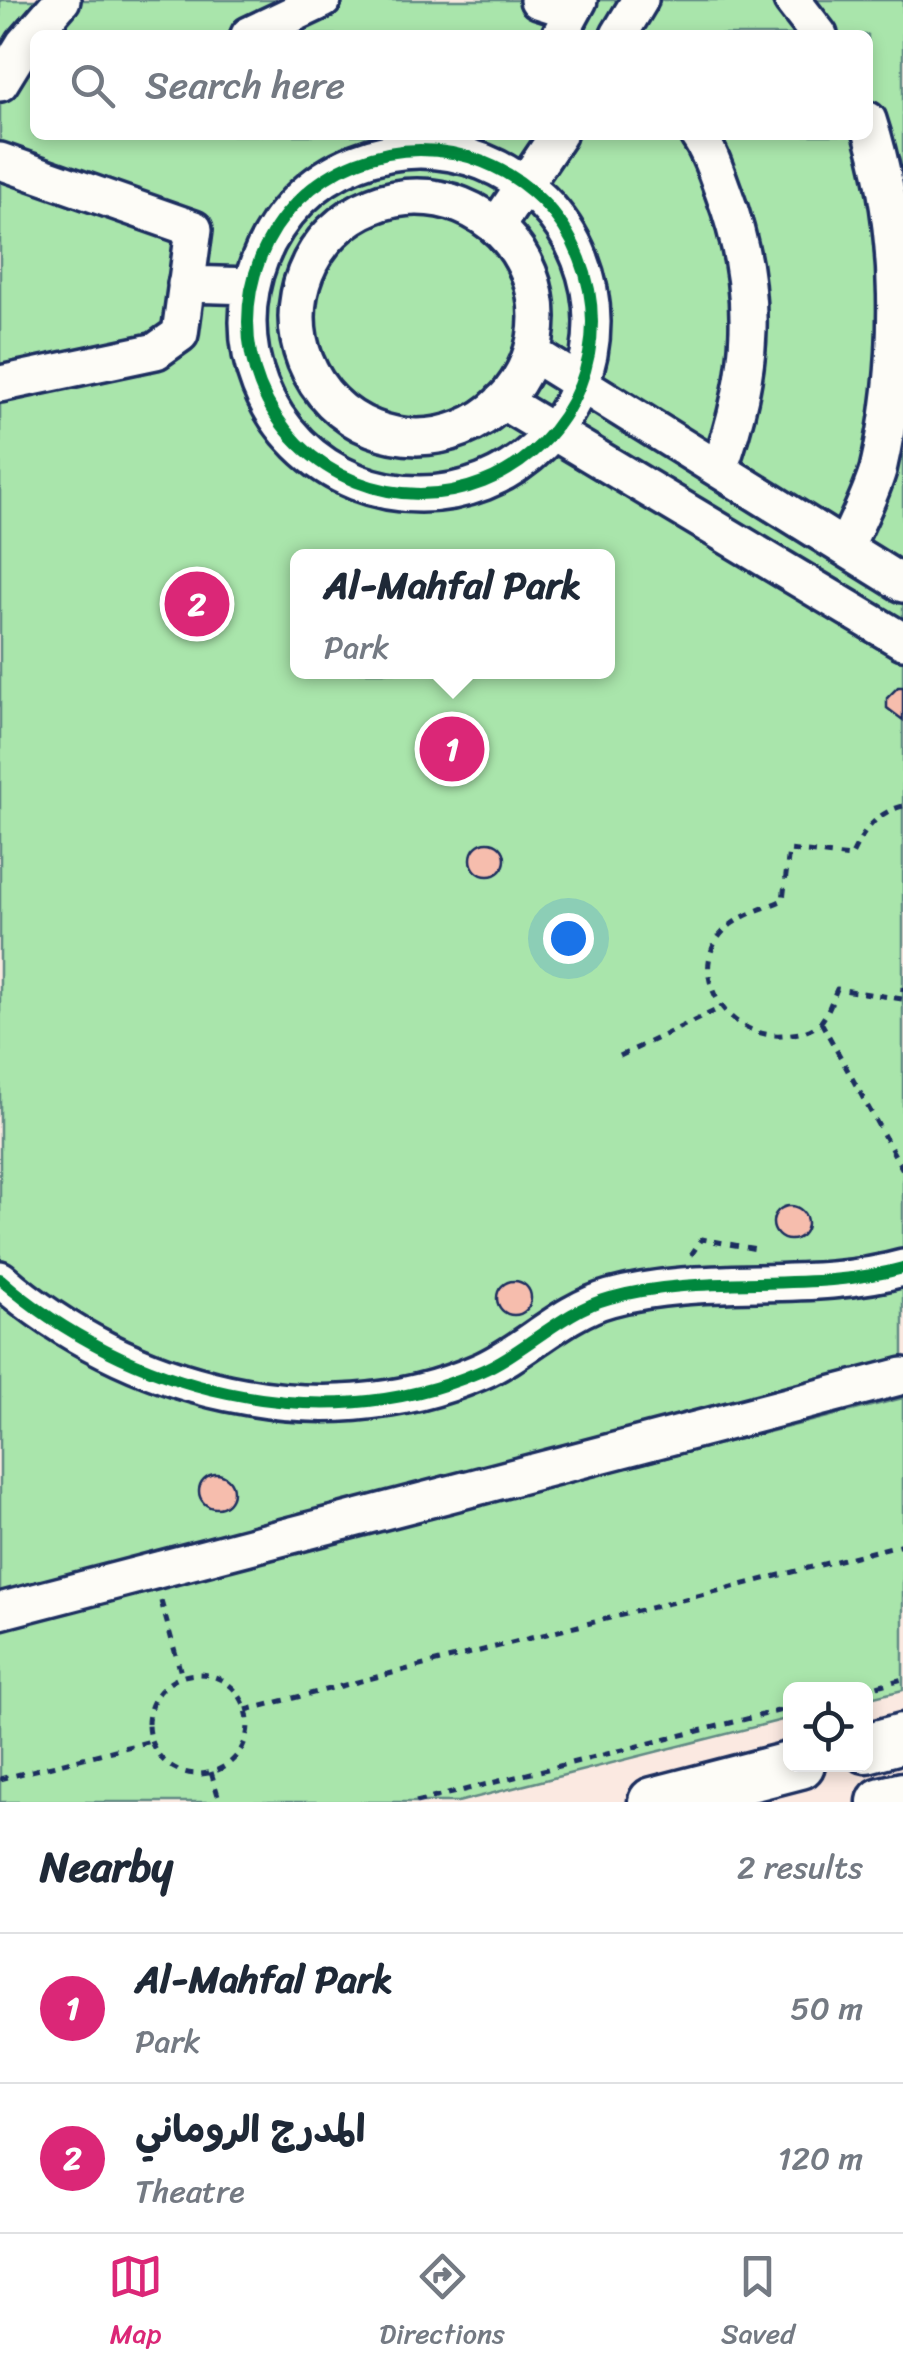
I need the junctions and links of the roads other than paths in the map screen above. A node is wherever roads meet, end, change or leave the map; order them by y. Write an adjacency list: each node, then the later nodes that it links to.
1 (62, 0): 7 (street)
2 (323, 0): 8 (street)
3 (538, 0): 6 (street)
4 (640, 0): 9 (street)
5 (792, 0): 10 (street)
6 (571, 15)
7 (36, 30)
8 (260, 30)
9 (621, 30)
10 (816, 30)
11 (30, 37): 12 (street)
12 (0, 83)
13 (555, 140): 18 (street)
14 (700, 140): 31 (street)
15 (873, 140): 33 (street)
16 (496, 149): 18 (street); 19 (street); 20 (street)
17 (0, 161): 23 (street)
18 (527, 186): 21 (street); 26 (street)
19 (462, 207): 21 (street); 22 (street)
20 (289, 211): 22 (street); 24 (street)
21 (496, 227): 25 (street)
22 (328, 237): 29 (street)
23 (186, 284): 24 (street); 27 (street)
24 (252, 286): 32 (street)
25 (532, 354): 26 (street); 28 (street)
26 (582, 383): 30 (street); 31 (street)
27 (0, 384)
28 (502, 401): 29 (street); 30 (street)
29 (356, 420): 32 (street)
30 (552, 434): 32 (street); 35 (street)
31 (719, 469): 33 (street)
32 (332, 471)
33 (844, 548): 34 (street)
34 (903, 584)
35 (903, 641)
36 (903, 1268): 37 (street)
37 (0, 1279)
38 (903, 1376): 39 (street)
39 (0, 1611)
40 (903, 1738): 41 (street)
41 (873, 1746)
42 (783, 1768): 44 (street)
43 (903, 1796): 45 (street)
44 (653, 1802)
45 (882, 1802)

